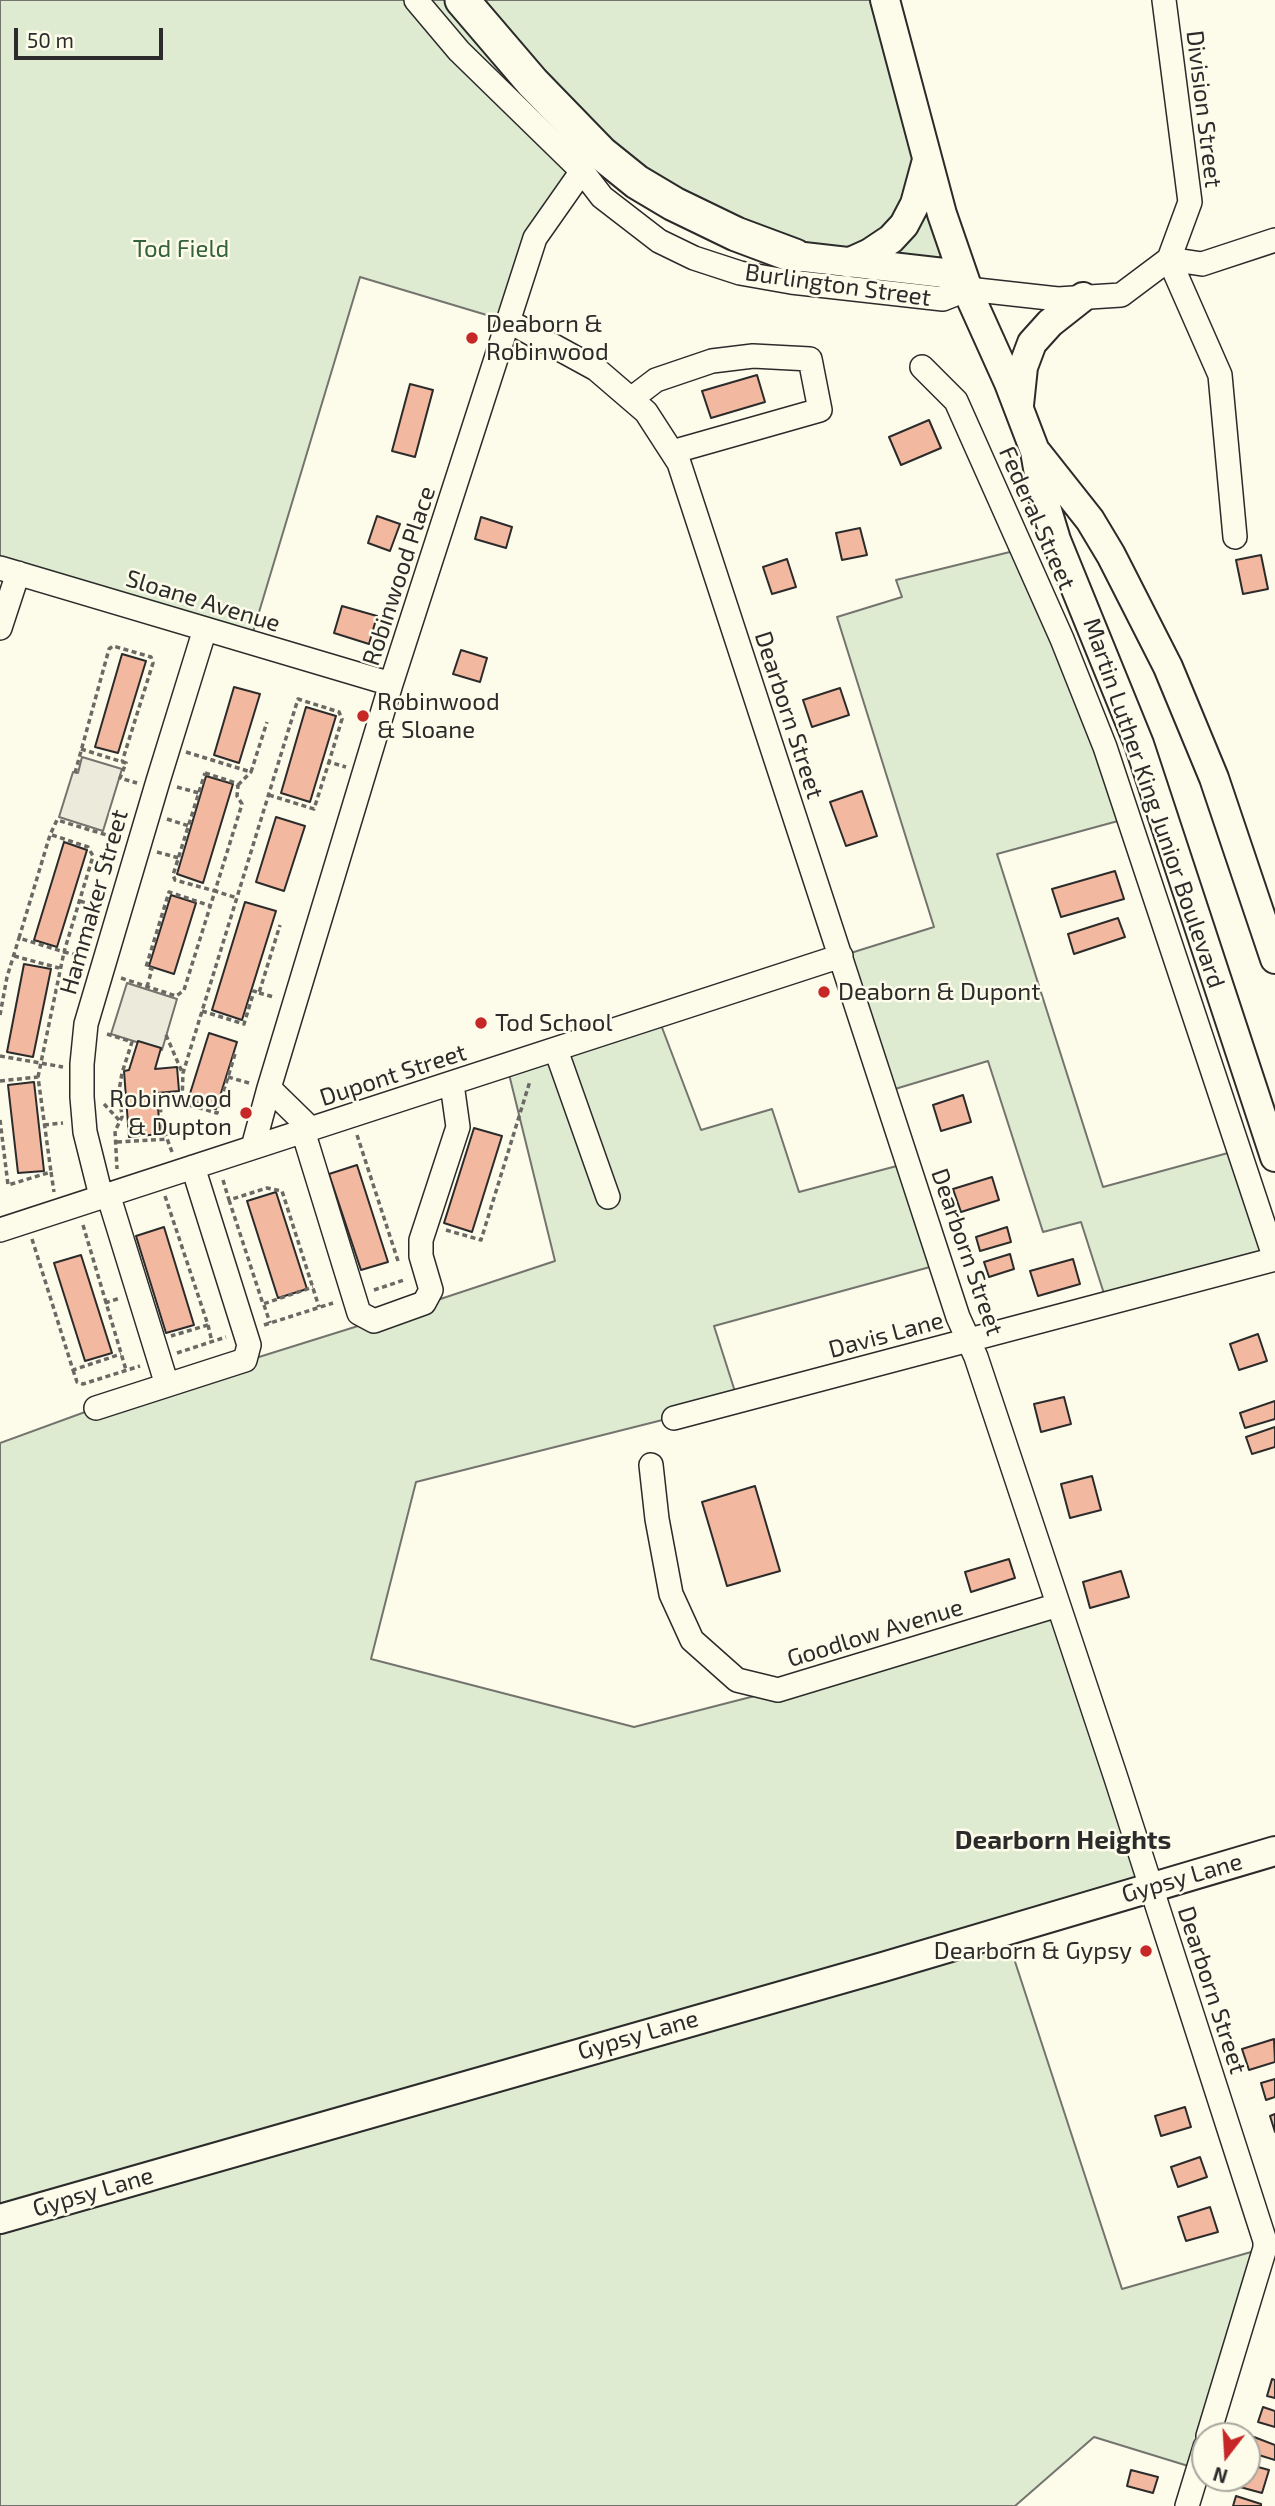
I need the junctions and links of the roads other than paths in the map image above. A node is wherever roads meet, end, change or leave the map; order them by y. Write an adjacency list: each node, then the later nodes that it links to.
1 (416, 0): 6 (street, Burlington Street)
2 (462, 0): 8 (highway)
3 (885, 0): 5 (main road, Martin Luther King Junior Boulevard)
4 (1164, 0): 9 (street, Division Street)
5 (927, 158): 10 (main road); 11 (main road, Martin Luther King Junior Boulevard)
6 (582, 171): 8 (street, Burlington Street); 11 (street, Burlington Street); 13 (street)
7 (1275, 240): 9 (street)
8 (795, 256): 10 (main road, Burlington Street)
9 (1169, 259): 12 (street); 19 (street)
10 (848, 263): 11 (main road, Burlington Street)
11 (968, 289): 12 (street); 16 (main road, Martin Luther King Junior Boulevard)
12 (1083, 297): 16 (main road)
13 (510, 322): 15 (street, Dearborn Street); 23 (street, Robinwood Place)
14 (922, 367): 36 (street, Federal Street)
15 (631, 399): 18 (street, Dearborn Street); 18 (street)
16 (1018, 408): 17 (main road, Martin Luther King Junior Boulevard)
17 (1035, 450): 25 (main road, Martin Luther King Junior Boulevard); 31 (main road, Martin Luther King Junior Boulevard)
18 (672, 452): 24 (street, Dearborn Street)
19 (1234, 537)
20 (9, 570): 21 (street); 22 (street, Sloane Avenue)
21 (0, 628)
22 (205, 629): 23 (street, Sloane Avenue); 33 (street, Hammaker Street)
23 (391, 684): 28 (street, Robinwood Place)
24 (841, 956): 26 (street, Dupont Street); 37 (street, Dearborn Street)
25 (1275, 959)
26 (556, 1050): 27 (street, Dupont Street); 34 (street)
27 (452, 1084): 29 (street, Dupont Street); 29 (street)
28 (269, 1088): 29 (street); 30 (street, Robinwood Place)
29 (307, 1130): 30 (street, Dupont Street)
30 (253, 1147): 32 (street, Dupont Street)
31 (1275, 1157)
32 (183, 1161): 33 (street, Dupont Street); 38 (street)
33 (108, 1188): 35 (street, Dupont Street); 38 (street, Hammaker Street)
34 (608, 1197)
35 (0, 1230)
36 (1275, 1259): 37 (street, Davis Lane)
37 (968, 1340): 40 (street, Davis Lane); 42 (street, Dearborn Street)
38 (167, 1385): 39 (street)
39 (96, 1408)
40 (674, 1418)
41 (651, 1465): 42 (street, Goodlow Avenue)
42 (1058, 1605): 44 (street, Dearborn Street)
43 (1275, 1851): 44 (main road, Gypsy Lane)
44 (1150, 1888): 45 (main road, Gypsy Lane); 46 (street, Dearborn Street)
45 (0, 2219)
46 (1212, 2422)

